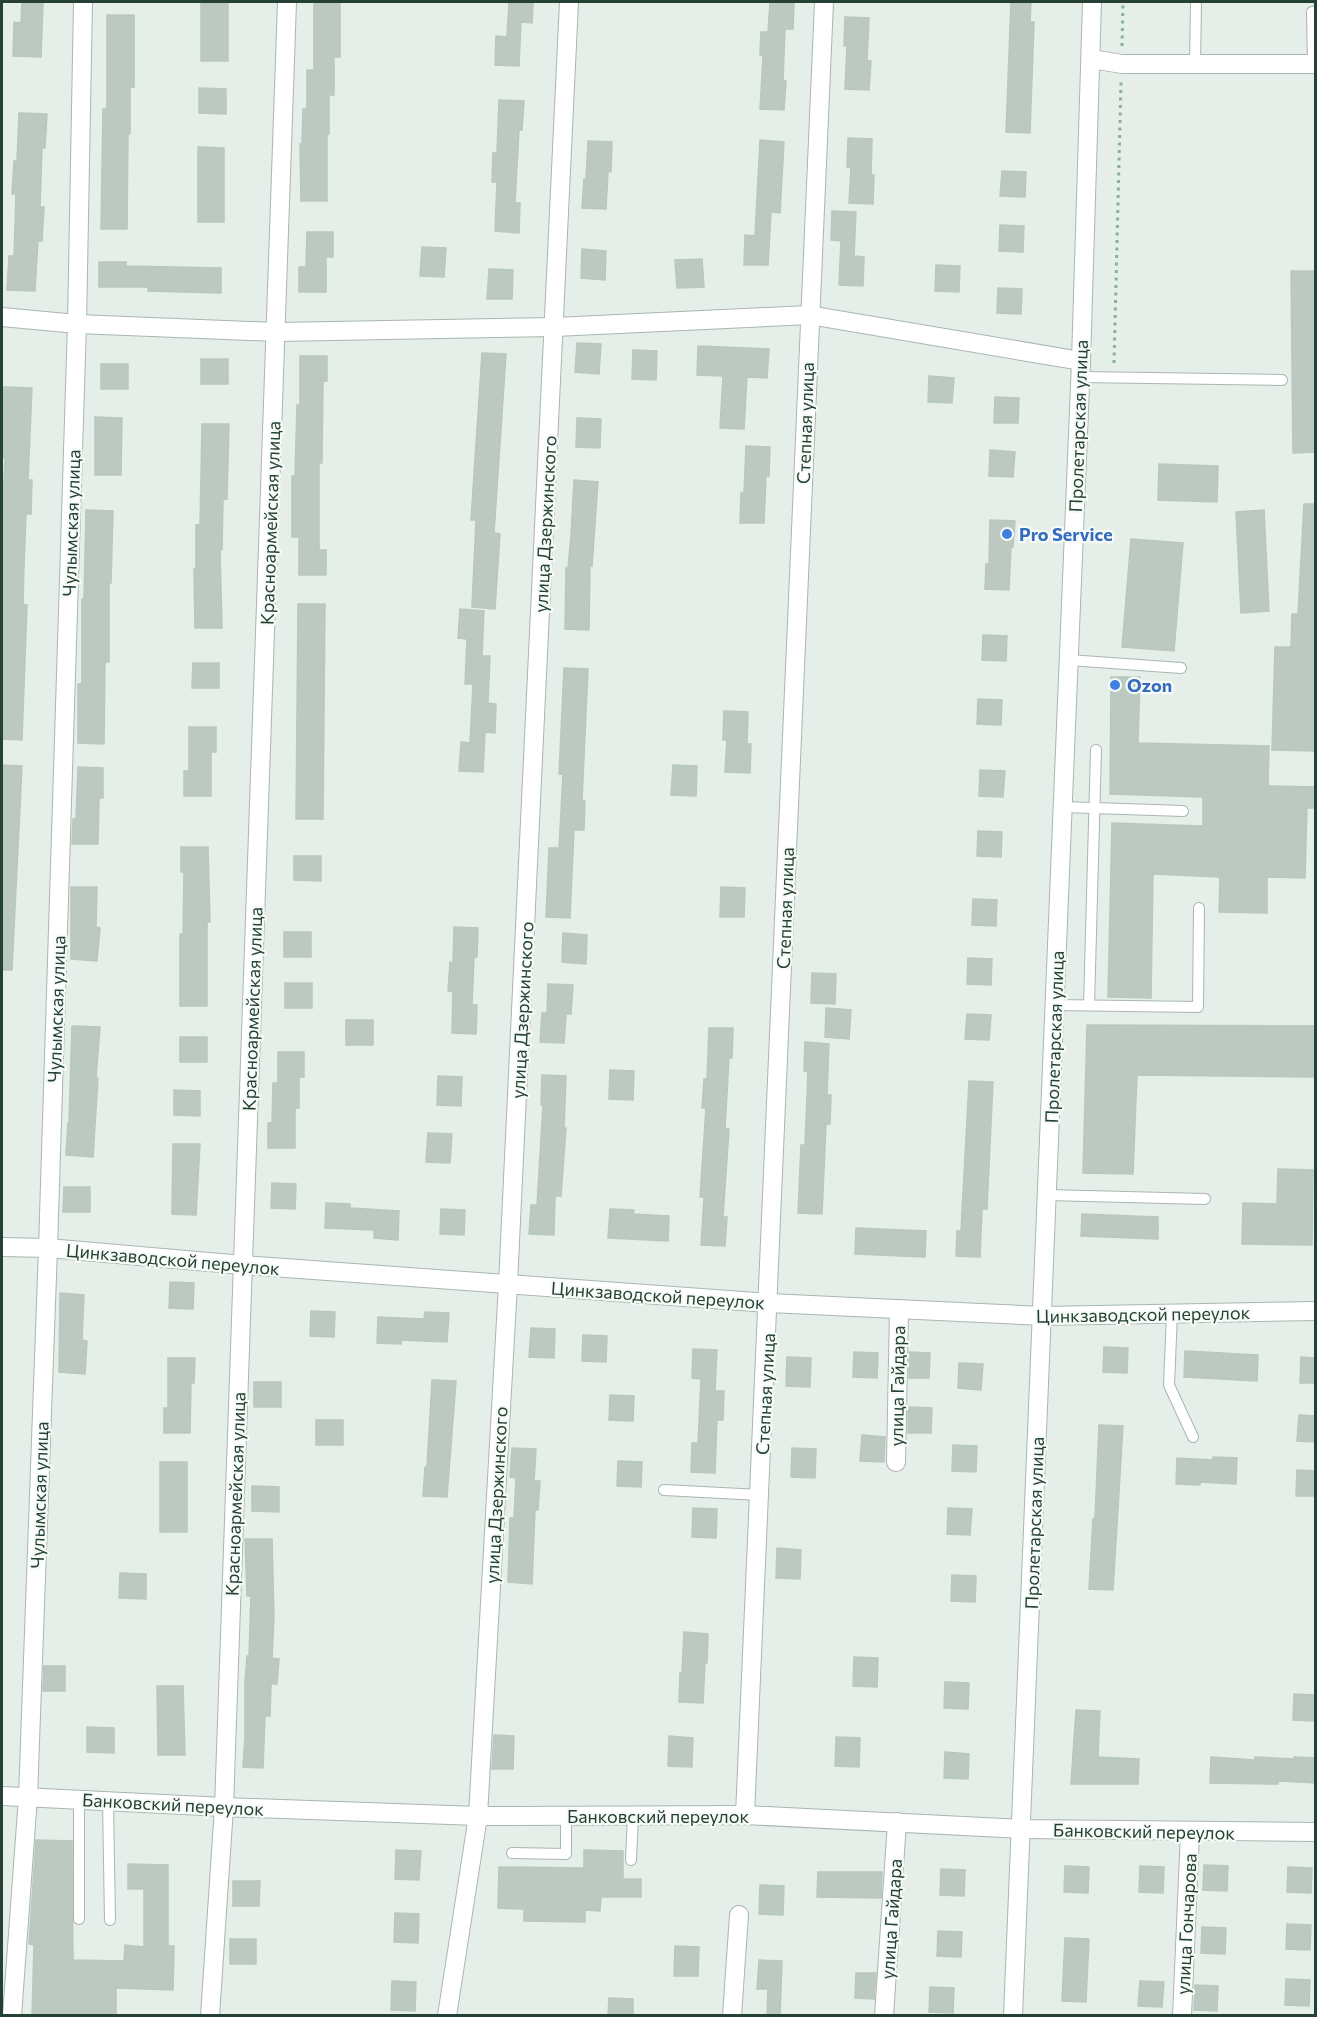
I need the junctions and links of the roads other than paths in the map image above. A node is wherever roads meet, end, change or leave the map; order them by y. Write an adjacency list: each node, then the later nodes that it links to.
1 (83, 2): 13 (street, Чулымская улица)
2 (287, 2): 15 (street, Красноармейская улица)
3 (569, 2): 14 (street, улица Дзержинского)
4 (824, 2): 11 (street, Степная улица)
5 (1092, 2): 8 (street, Пролетарская улица)
6 (1196, 2): 10 (lane)
7 (1316, 11): 9 (lane)
8 (1091, 59): 10 (street); 16 (street, Пролетарская улица)
9 (1314, 64): 10 (street)
10 (1195, 65)
11 (809, 315): 14 (street); 16 (street); 33 (street, Степная улица)
12 (2, 317): 13 (street)
13 (77, 324): 15 (street); 30 (street, Чулымская улица)
14 (555, 327): 15 (street); 32 (street, улица Дзержинского)
15 (276, 332): 31 (street, Красноармейская улица)
16 (1080, 369): 17 (lane); 18 (street, Пролетарская улица)
17 (1282, 380)
18 (1069, 660): 19 (lane); 21 (street, Пролетарская улица)
19 (1181, 668)
20 (1096, 750): 22 (lane)
21 (1063, 807): 22 (lane); 25 (street, Пролетарская улица)
22 (1094, 808): 23 (lane); 26 (lane)
23 (1184, 811)
24 (1199, 908): 26 (lane)
25 (1055, 1005): 26 (lane); 27 (street, Пролетарская улица)
26 (1089, 1005)
27 (1047, 1195): 28 (lane); 37 (street, Пролетарская улица)
28 (1205, 1199)
29 (2, 1247): 30 (street, Цинкзаводской переулок)
30 (48, 1248): 31 (street, Цинкзаводской переулок); 43 (street, Чулымская улица)
31 (243, 1265): 32 (street, Цинкзаводской переулок); 46 (street, Красноармейская улица)
32 (508, 1284): 33 (street, Цинкзаводской переулок); 50 (street, улица Дзержинского)
33 (769, 1303): 34 (street, Цинкзаводской переулок); 41 (street, Степная улица)
34 (899, 1309): 37 (street, Цинкзаводской переулок); 39 (street, улица Гайдара)
35 (1316, 1311): 36 (street, Цинкзаводской переулок)
36 (1172, 1313): 37 (street, Цинкзаводской переулок); 38 (lane)
37 (1042, 1316): 52 (street, Пролетарская улица)
38 (1193, 1437)
39 (896, 1462)
40 (664, 1490): 41 (lane)
41 (760, 1495): 49 (street, Степная улица)
42 (2, 1796): 43 (street, Банковский переулок)
43 (28, 1797): 44 (street, Банковский переулок); 60 (street, Чулымская улица)
44 (79, 1800): 45 (street, Банковский переулок); 58 (lane)
45 (108, 1802): 46 (street, Банковский переулок); 59 (lane)
46 (224, 1807): 50 (street, Банковский переулок); 61 (street, Красноармейская улица)
47 (566, 1815): 48 (street, Банковский переулок); 50 (street, Банковский переулок); 55 (lane)
48 (633, 1815): 49 (street, Банковский переулок); 56 (lane)
49 (745, 1815): 51 (street, Банковский переулок)
50 (478, 1816): 62 (street, улица Дзержинского)
51 (897, 1822): 52 (street, Банковский переулок); 64 (street, улица Гайдара)
52 (1021, 1829): 53 (street, Банковский переулок); 65 (street, Пролетарская улица)
53 (1190, 1832): 54 (street, Банковский переулок); 66 (street, улица Гончарова)
54 (1316, 1832)
55 (512, 1853)
56 (632, 1860)
57 (739, 1915): 63 (street)
58 (79, 1919)
59 (110, 1920)
60 (12, 2016)
61 (210, 2016)
62 (447, 2016)
63 (732, 2016)
64 (884, 2016)
65 (1013, 2016)
66 (1182, 2016)

